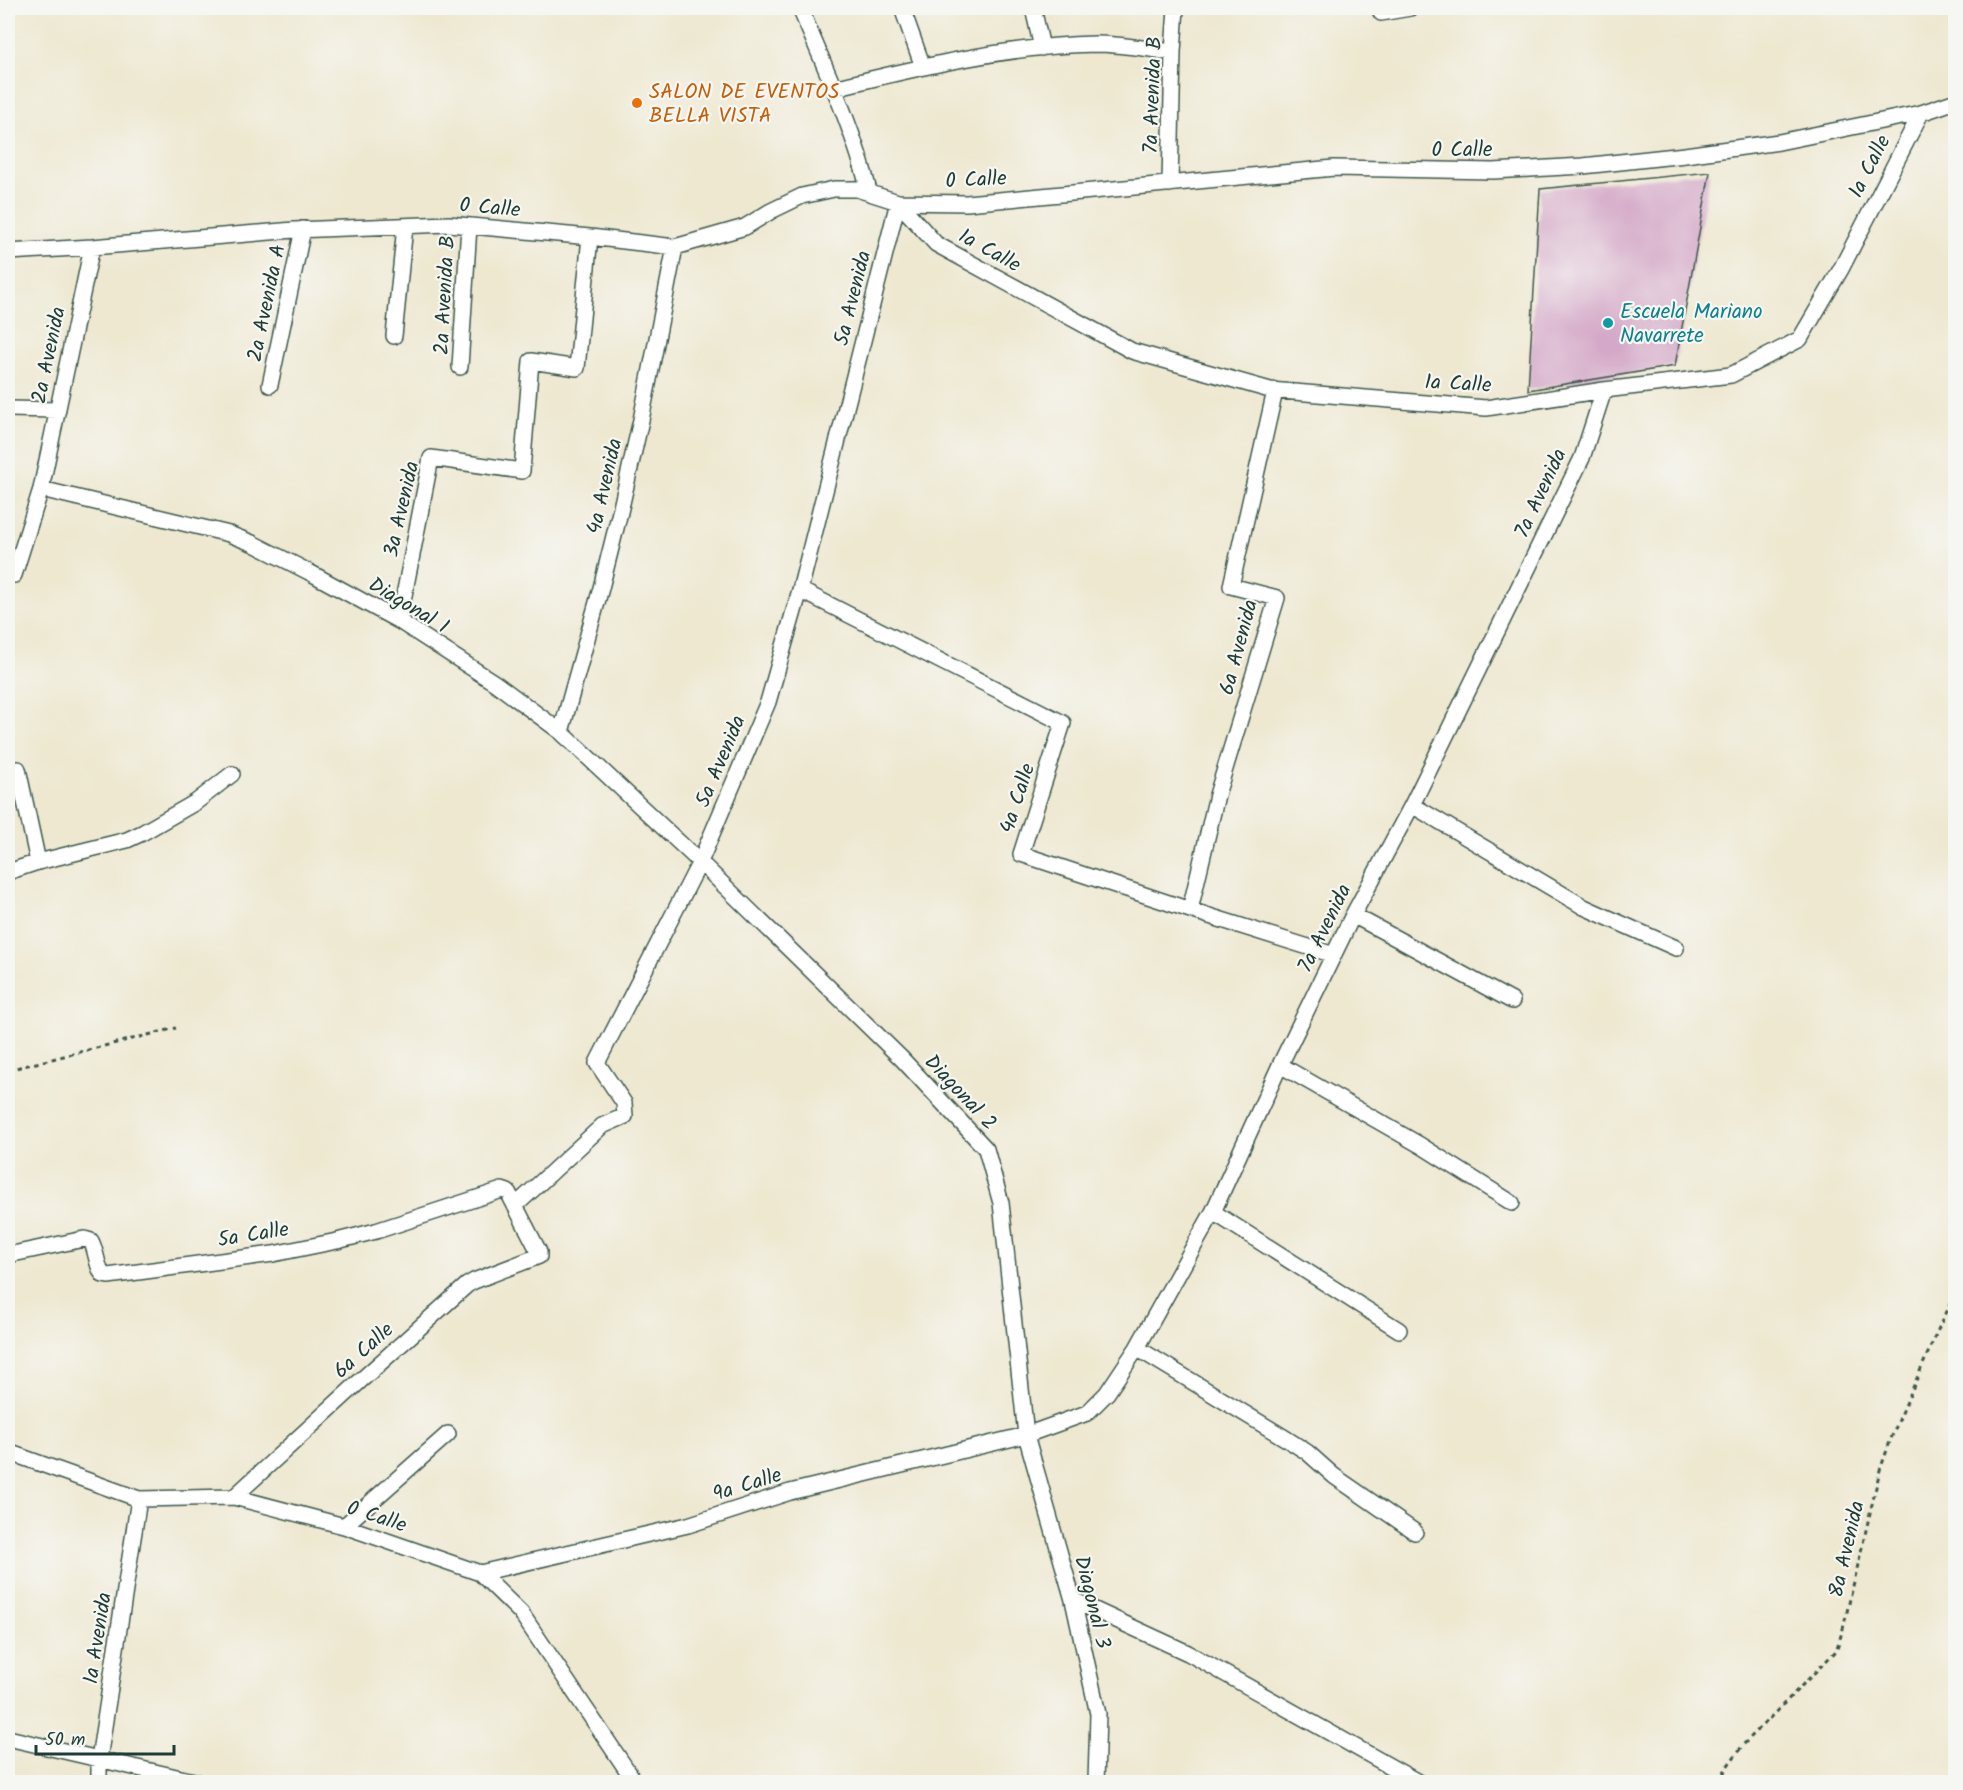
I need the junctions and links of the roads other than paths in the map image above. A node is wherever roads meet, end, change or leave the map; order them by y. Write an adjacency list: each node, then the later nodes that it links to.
1 (800, 8): 10 (street)
2 (902, 8): 9 (street)
3 (1033, 8): 7 (street)
4 (1176, 8): 8 (street, 7a Avenida B)
5 (1381, 8): 6 (street)
6 (1410, 8)
7 (1042, 48): 8 (street); 9 (street)
8 (1173, 52): 13 (street, 7a Avenida B)
9 (923, 67): 10 (street)
10 (834, 88): 14 (street)
11 (1956, 101): 12 (street, 0 Calle)
12 (1921, 112): 13 (street, 0 Calle); 26 (street, 1a Calle)
13 (1170, 184): 15 (street, 0 Calle)
14 (869, 191): 15 (street, 0 Calle); 20 (street, 0 Calle)
15 (898, 202): 27 (street, 1a Calle); 32 (street, 5a Avenida)
16 (405, 226): 17 (street, 0 Calle); 18 (street, 0 Calle); 23 (street)
17 (469, 226): 19 (street, 0 Calle); 24 (street, 2a Avenida B)
18 (303, 229): 21 (street, 0 Calle); 25 (street, 2a Avenida A)
19 (590, 237): 20 (street, 0 Calle); 33 (street, 3a Avenida)
20 (675, 247): 34 (street, 4a Avenida)
21 (92, 248): 22 (street, 0 Calle); 29 (street, 2a Avenida)
22 (8, 252)
23 (394, 336)
24 (460, 367)
25 (270, 385)
26 (1604, 390): 27 (street, 1a Calle); 37 (street, 7a Avenida)
27 (1275, 391): 41 (street, 6a Avenida)
28 (8, 409): 29 (street)
29 (58, 410): 30 (street, 2a Avenida)
30 (41, 489): 31 (street, 2a Avenida); 33 (street, Diagonal 1)
31 (14, 576)
32 (800, 590): 38 (street, 5a Avenida); 41 (street, 4a Calle)
33 (399, 621): 34 (street, Diagonal 1)
34 (561, 732): 38 (street, Diagonal 1)
35 (8, 769): 39 (street)
36 (232, 774): 39 (street)
37 (1412, 805): 42 (street, 7a Avenida); 43 (street)
38 (700, 861): 48 (street, 5a Avenida); 54 (street, Diagonal 2)
39 (38, 862): 40 (street)
40 (8, 872)
41 (1190, 910): 44 (street, 4a Calle)
42 (1353, 915): 44 (street, 7a Avenida); 45 (street)
43 (1676, 948)
44 (1334, 955): 46 (street, 7a Avenida)
45 (1512, 1001)
46 (1280, 1065): 47 (street); 49 (street, 7a Avenida)
47 (1512, 1203)
48 (515, 1206): 50 (street, 5a Calle); 56 (street, 6a Calle)
49 (1213, 1212): 51 (street); 52 (street, 7a Avenida)
50 (8, 1255)
51 (1399, 1330)
52 (1137, 1348): 54 (street, 7a Avenida); 59 (street)
53 (448, 1434): 58 (street)
54 (1026, 1434): 60 (street, 9a Calle); 61 (street, Diagonal 3)
55 (8, 1452): 57 (street, 0 Calle)
56 (234, 1497): 57 (street, 0 Calle); 58 (street, 0 Calle)
57 (139, 1499): 63 (street, 1a Avenida)
58 (344, 1526): 60 (street, 0 Calle)
59 (1415, 1532)
60 (480, 1573): 66 (street, 0 Calle)
61 (1073, 1600): 67 (street, Diagonal 3); 68 (street)
62 (8, 1738): 63 (street)
63 (99, 1759): 64 (street, 1a Avenida); 65 (street)
64 (99, 1782)
65 (198, 1782)
66 (634, 1782)
67 (1096, 1782)
68 (1418, 1782)

